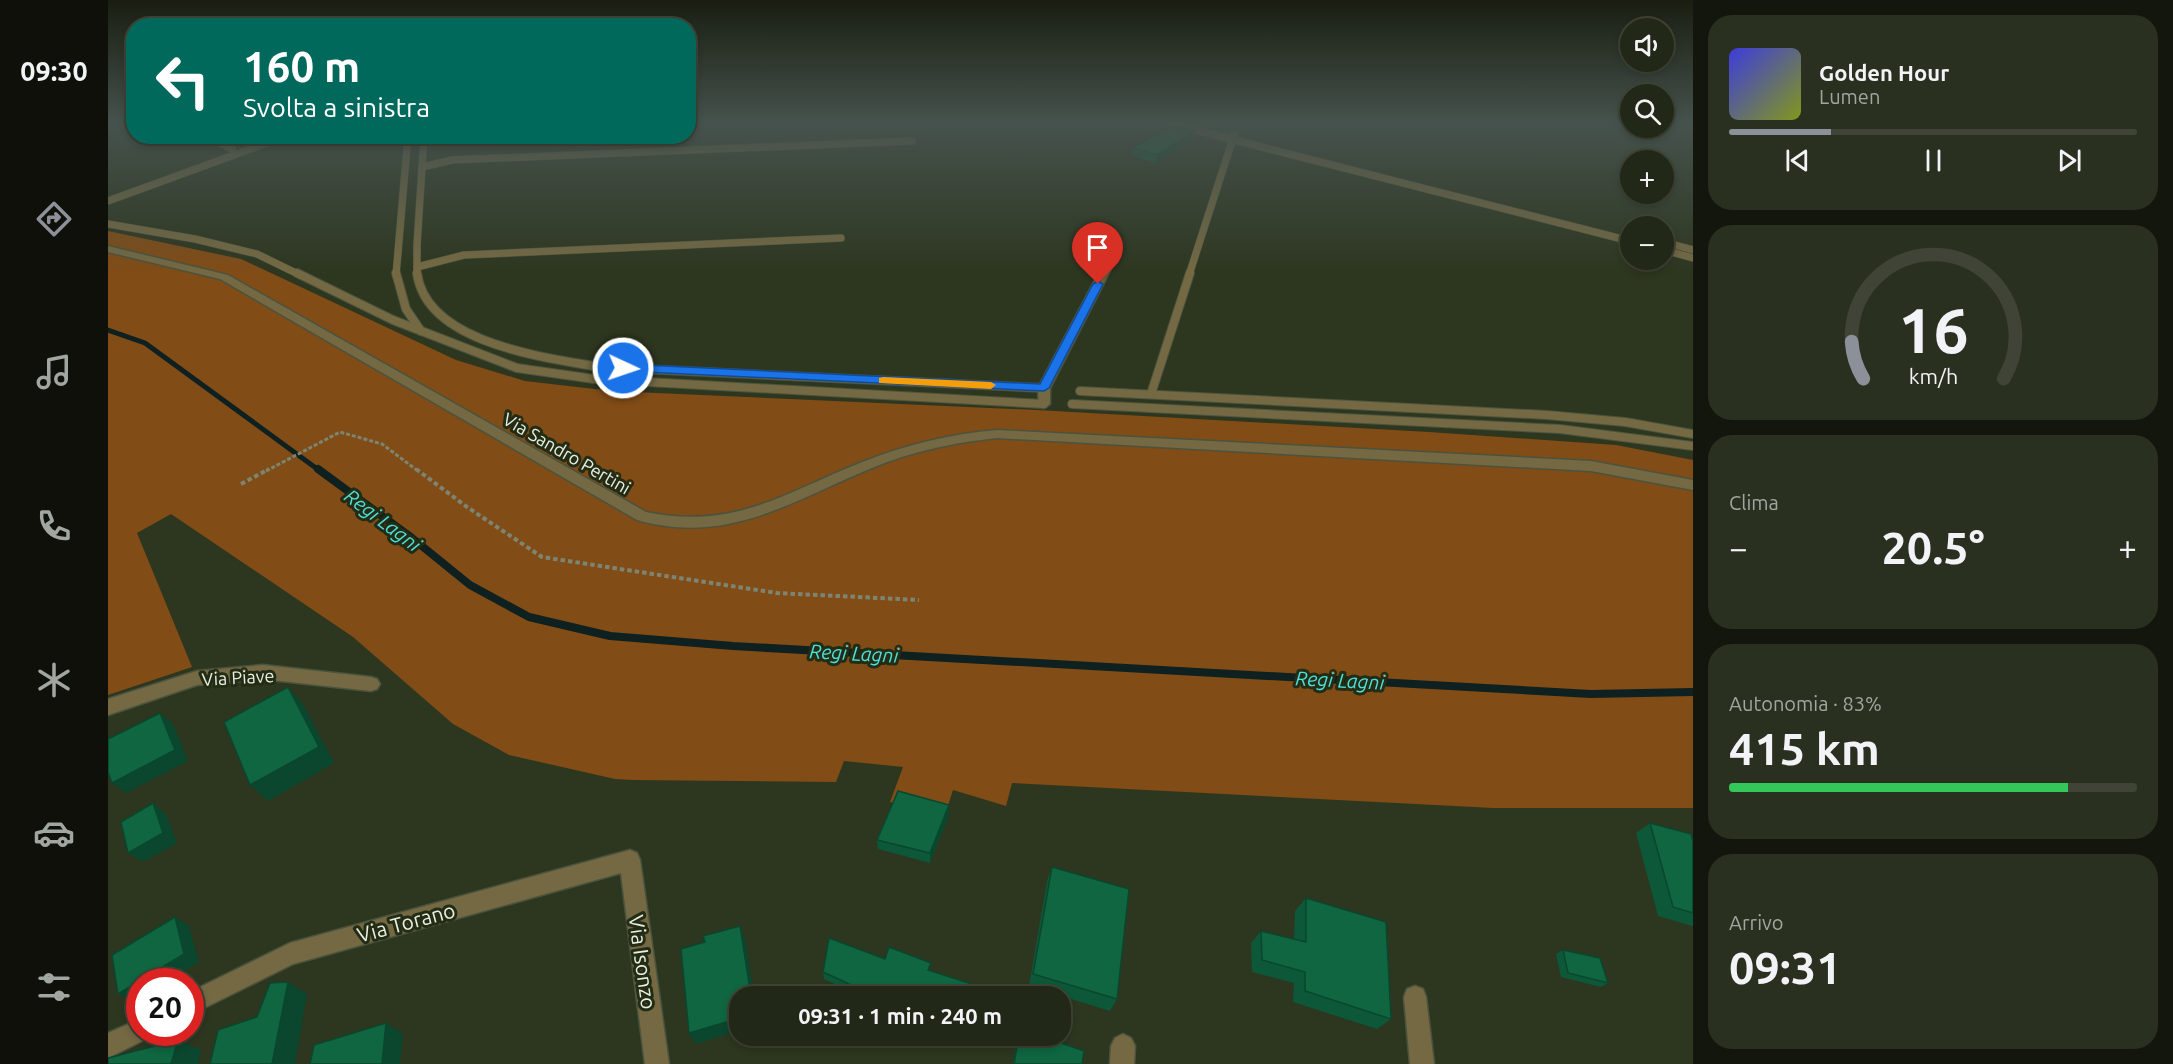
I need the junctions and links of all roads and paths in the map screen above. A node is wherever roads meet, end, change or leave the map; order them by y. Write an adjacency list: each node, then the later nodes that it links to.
1 (166, 174): 8 (lane)
2 (183, 174): 9 (lane)
3 (405, 174): 21 (lane)
4 (422, 174): 20 (lane)
5 (1221, 174): 24 (lane)
6 (1373, 174): 13 (lane)
7 (1385, 174): 11 (lane)
8 (108, 195)
9 (108, 201)
10 (108, 224): 21 (lane)
11 (1620, 231)
12 (841, 238): 20 (lane)
13 (1620, 238)
14 (1674, 245): 16 (lane)
15 (108, 249): 30 (street, Via Sandro Pertini)
16 (1693, 250)
17 (1674, 253): 18 (lane)
18 (1693, 258)
19 (1109, 263): 22 (street)
20 (417, 267): 22 (lane)
21 (422, 332): 25 (lane)
22 (1044, 388): 25 (street)
23 (1080, 391): 24 (lane)
24 (1151, 394): 27 (lane)
25 (1044, 404)
26 (1072, 404): 28 (lane)
27 (1693, 434)
28 (1693, 446)
29 (241, 484): 31 (path)
30 (1693, 485)
31 (919, 600)
32 (371, 684): 33 (street, Via Piave)
33 (108, 707)
34 (630, 860): 35 (street, Via Torano); 39 (street, Via Isonzo)
35 (204, 997)
36 (1415, 997): 40 (street)
37 (126, 1037): 38 (street)
38 (108, 1046)
39 (657, 1064)
40 (1422, 1064)

